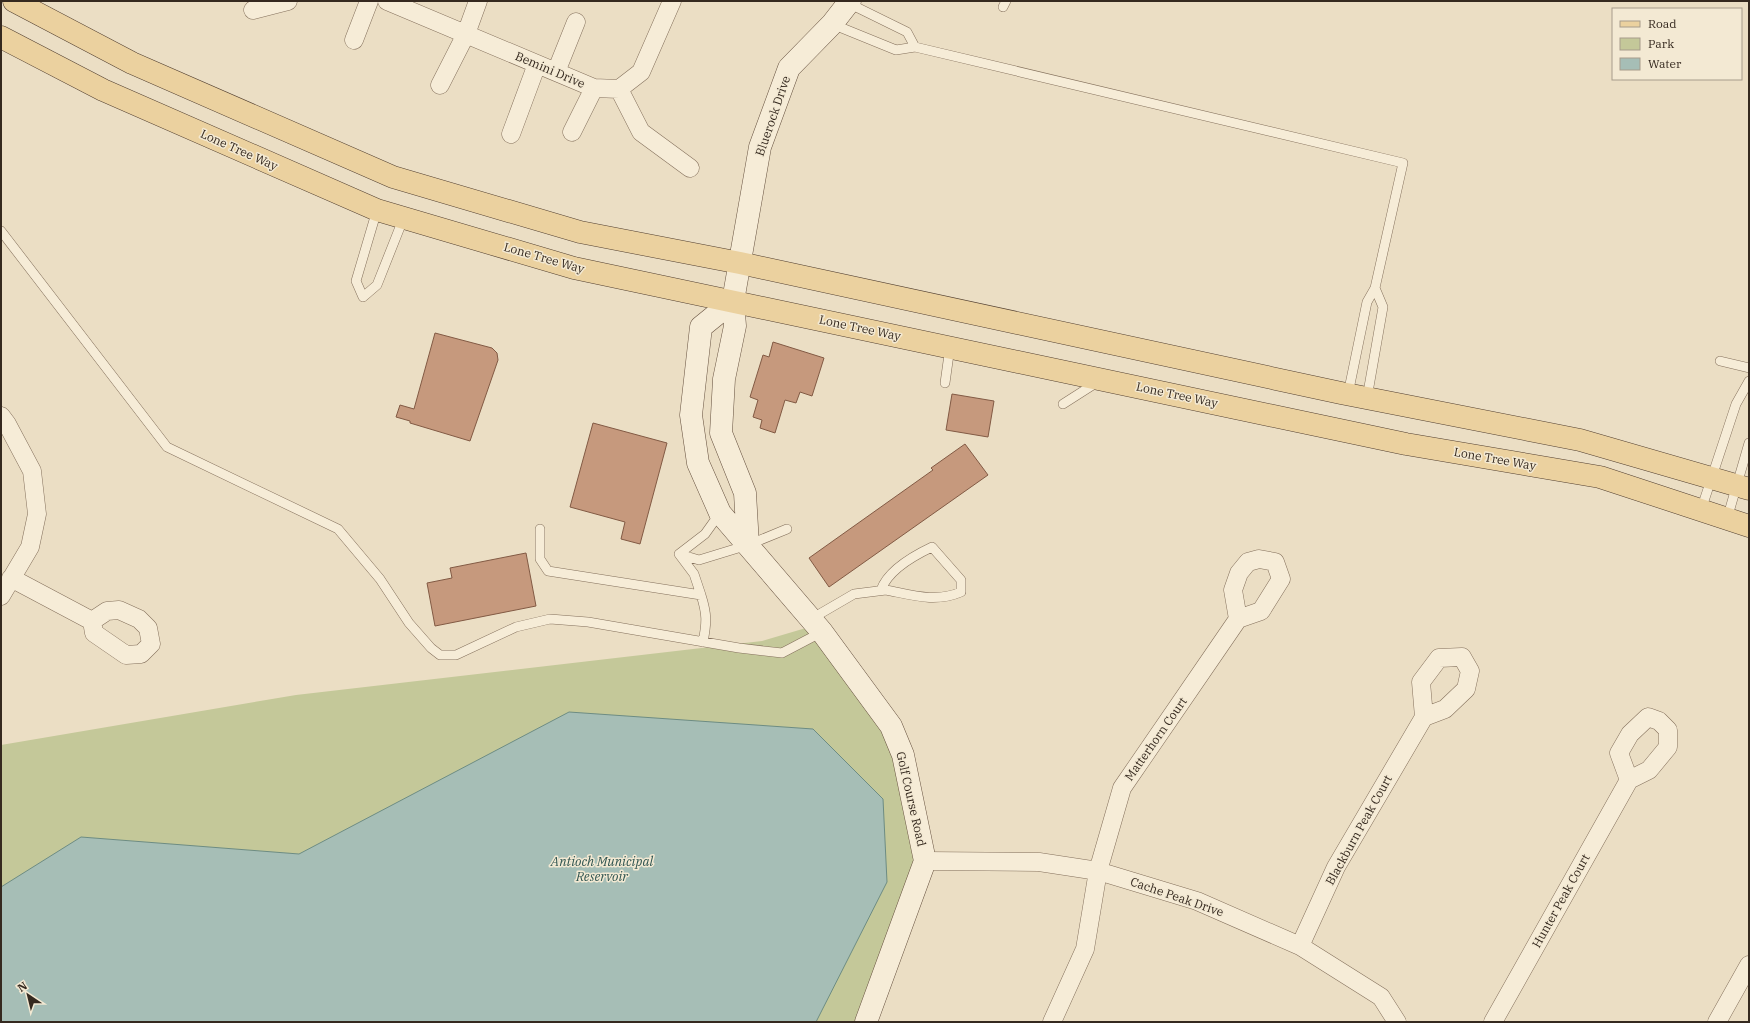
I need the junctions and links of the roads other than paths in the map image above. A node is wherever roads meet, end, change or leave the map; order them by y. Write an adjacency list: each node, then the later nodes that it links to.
1 (14, 1): 26 (main road)
2 (288, 1): 8 (street)
3 (369, 1): 13 (street)
4 (478, 1): 11 (street)
5 (672, 1): 19 (street)
6 (849, 2): 10 (street, Bluerock Drive); 14 (lane)
7 (399, 3): 11 (street, Bemini Drive)
8 (253, 10)
9 (576, 22): 16 (street)
10 (832, 24): 14 (lane); 26 (street, Bluerock Drive)
11 (466, 34): 15 (street, Bemini Drive); 17 (street)
12 (1, 37): 23 (main road, Lone Tree Way)
13 (354, 40)
14 (915, 47): 27 (lane)
15 (537, 64): 16 (street, Bemini Drive); 21 (street)
16 (556, 72): 18 (street, Bemini Drive)
17 (440, 86)
18 (594, 88): 19 (street, Bemini Drive); 20 (street)
19 (619, 89): 22 (street)
20 (572, 132)
21 (511, 134)
22 (690, 168)
23 (377, 210): 24 (main road, Lone Tree Way); 24 (lane)
24 (404, 217): 28 (main road, Lone Tree Way)
25 (1, 231): 56 (lane)
26 (740, 263): 28 (street, Bluerock Drive); 35 (main road)
27 (1376, 288): 35 (lane); 35 (lane)
28 (733, 301): 29 (main road, Lone Tree Way); 42 (street, Golf Course Road); 47 (street)
29 (950, 347): 32 (main road, Lone Tree Way); 34 (lane)
30 (1720, 361): 31 (lane)
31 (1749, 368)
32 (1102, 379): 36 (lane); 41 (main road, Lone Tree Way)
33 (1749, 381): 39 (lane)
34 (945, 383)
35 (1358, 396): 39 (main road)
36 (1062, 404)
37 (1, 416): 49 (street)
38 (1749, 442): 40 (lane)
39 (1712, 479): 40 (main road); 41 (lane)
40 (1743, 488): 43 (lane)
41 (1701, 510): 43 (main road, Lone Tree Way)
42 (720, 513): 47 (street, Golf Course Road); 48 (lane)
43 (1727, 519): 44 (main road, Lone Tree Way)
44 (1749, 526)
45 (540, 529): 51 (lane)
46 (787, 529): 47 (lane)
47 (748, 545): 48 (lane); 55 (street, Golf Course Road)
48 (679, 554): 51 (lane)
49 (11, 578): 52 (street); 54 (street)
50 (881, 590): 50 (lane); 55 (lane)
51 (701, 595): 56 (lane)
52 (1, 596)
53 (1238, 620): 60 (street, Matterhorn Court)
54 (92, 621)
55 (816, 625): 56 (lane); 59 (street, Golf Course Road)
56 (703, 642)
57 (1424, 717): 61 (street, Blackburn Peak Court)
58 (1629, 780): 66 (street, Hunter Peak Court)
59 (925, 861): 60 (street, Cache Peak Drive); 63 (street, Golf Course Road)
60 (1098, 870): 61 (street, Cache Peak Drive); 64 (street, Matterhorn Court)
61 (1300, 946): 65 (street, Cache Peak Drive)
62 (1749, 965): 67 (street)
63 (866, 1022)
64 (1052, 1022)
65 (1397, 1022)
66 (1493, 1022)
67 (1717, 1022)

